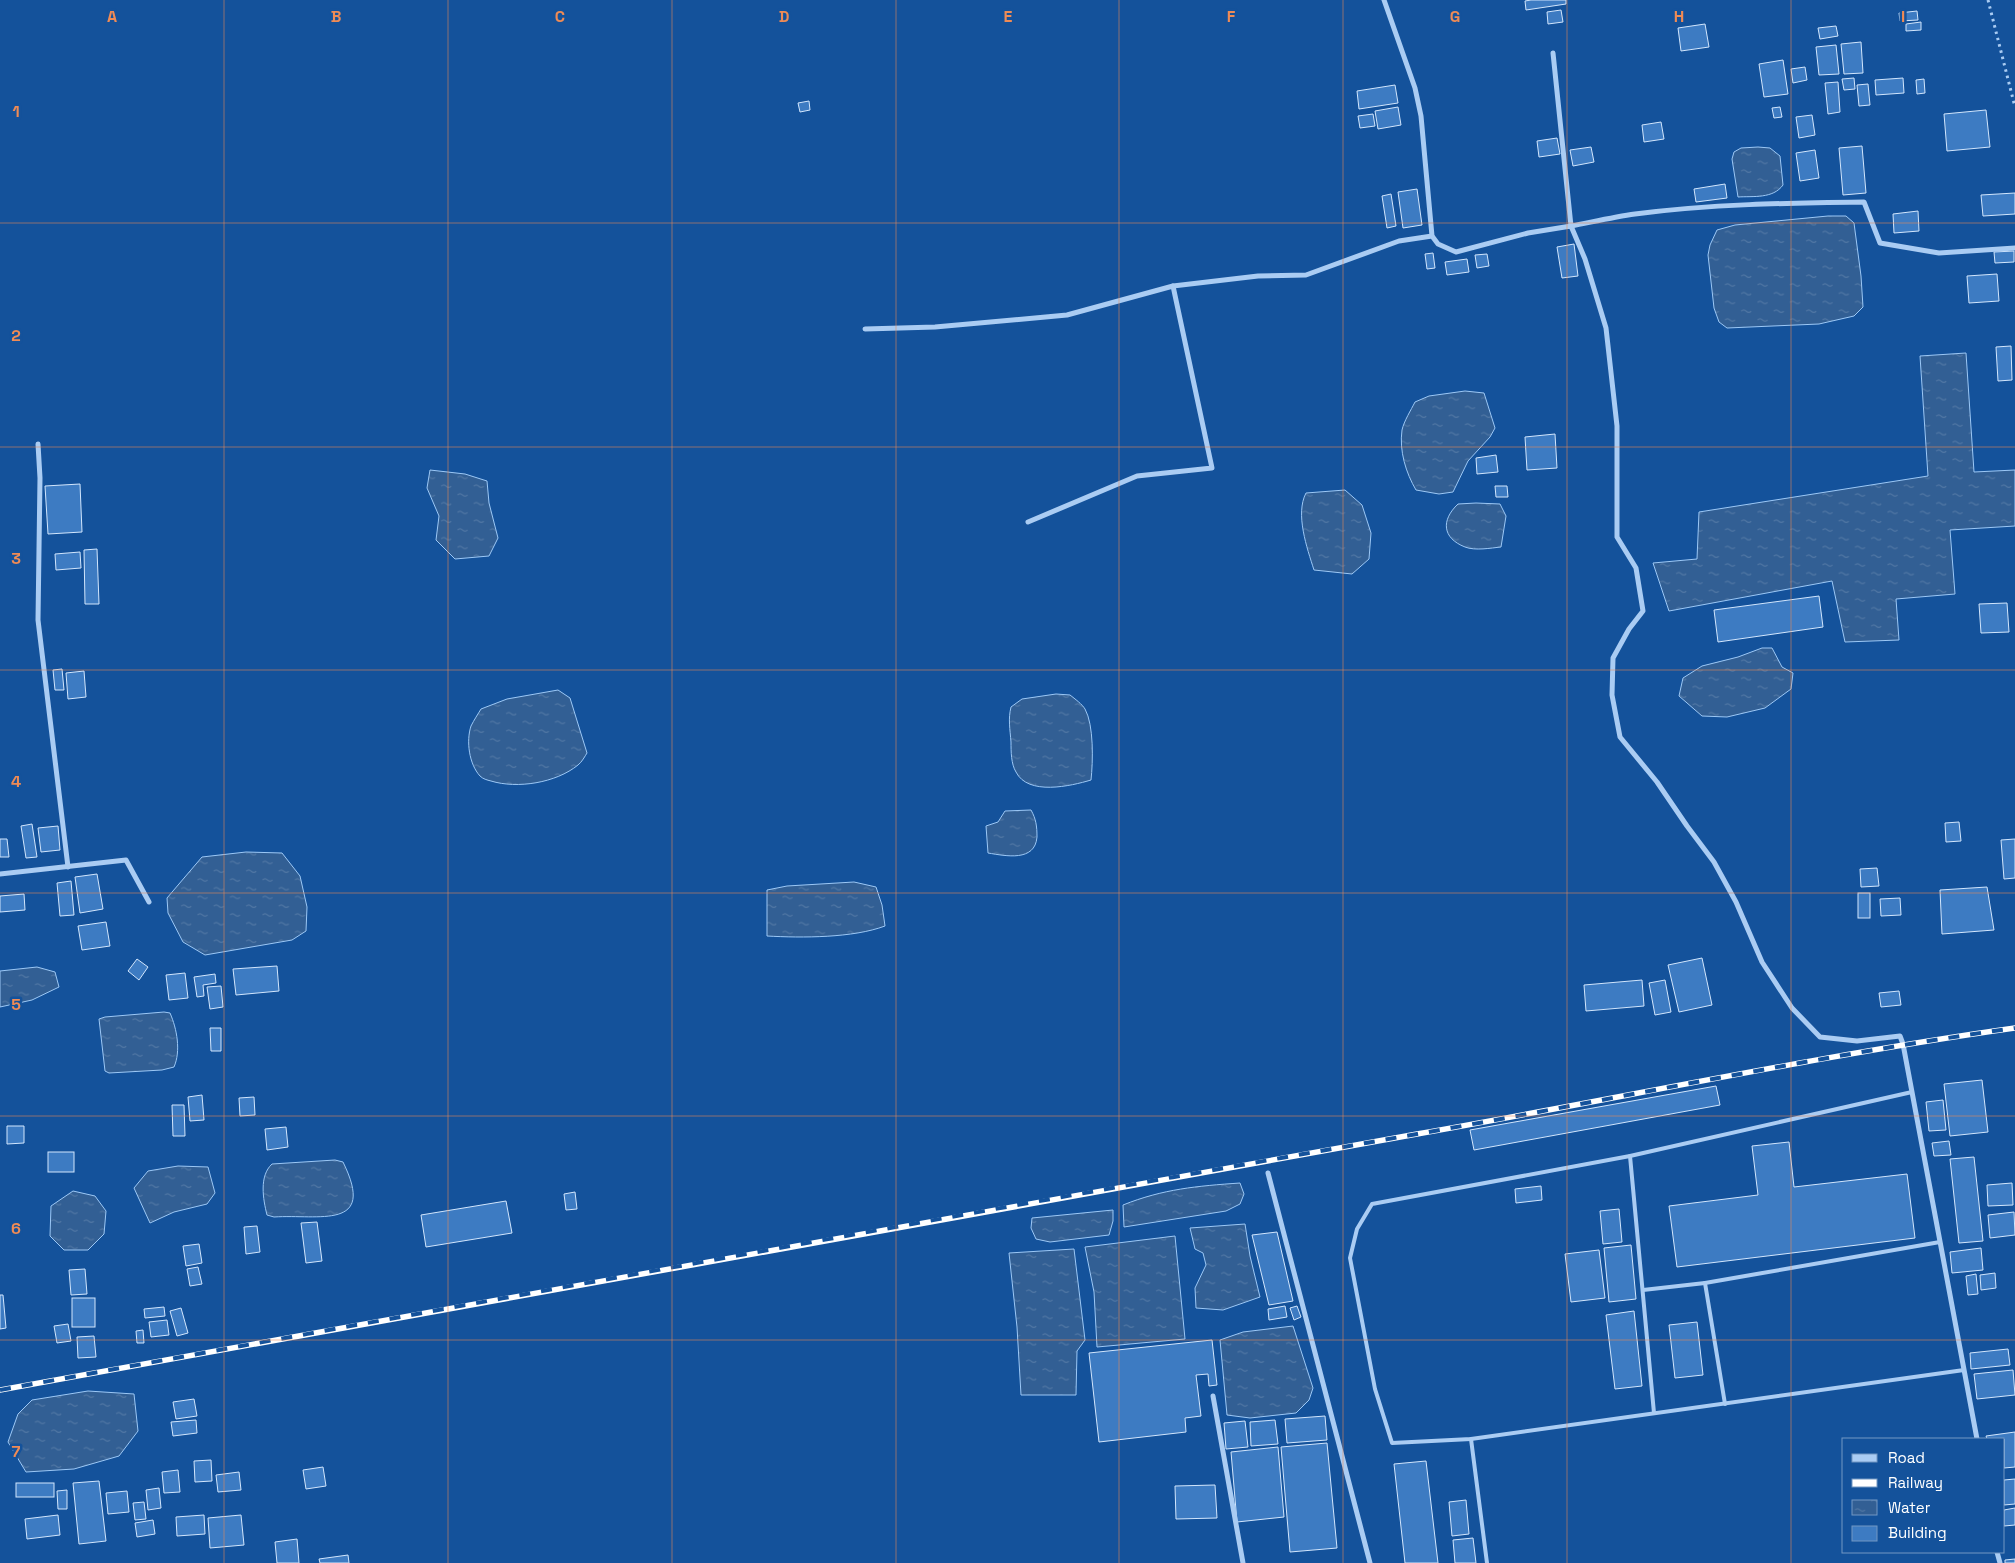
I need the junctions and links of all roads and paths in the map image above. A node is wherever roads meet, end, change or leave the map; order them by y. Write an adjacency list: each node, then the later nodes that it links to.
1 (1384, 0): 6 (street)
2 (1988, 0): 4 (path)
3 (1553, 53): 5 (street)
4 (2015, 107)
5 (1571, 226): 6 (street); 7 (street); 15 (street)
6 (1432, 236): 8 (street)
7 (2015, 248)
8 (1173, 286): 9 (street); 11 (street)
9 (865, 329)
10 (38, 444): 12 (street)
11 (1028, 522)
12 (68, 867): 13 (street); 14 (street)
13 (0, 874)
14 (149, 902)
15 (1912, 1092): 16 (lane); 18 (street)
16 (1630, 1156): 20 (lane); 26 (lane)
17 (1268, 1173): 28 (street)
18 (1940, 1242): 19 (lane); 21 (street)
19 (1705, 1283): 20 (lane); 23 (lane)
20 (1643, 1290): 24 (lane)
21 (1964, 1370): 23 (lane); 25 (street)
22 (1213, 1396): 27 (street)
23 (1724, 1404): 24 (lane)
24 (1654, 1414): 26 (lane)
25 (1976, 1438)
26 (1470, 1439): 29 (lane)
27 (1243, 1563)
28 (1370, 1563)
29 (1487, 1563)

